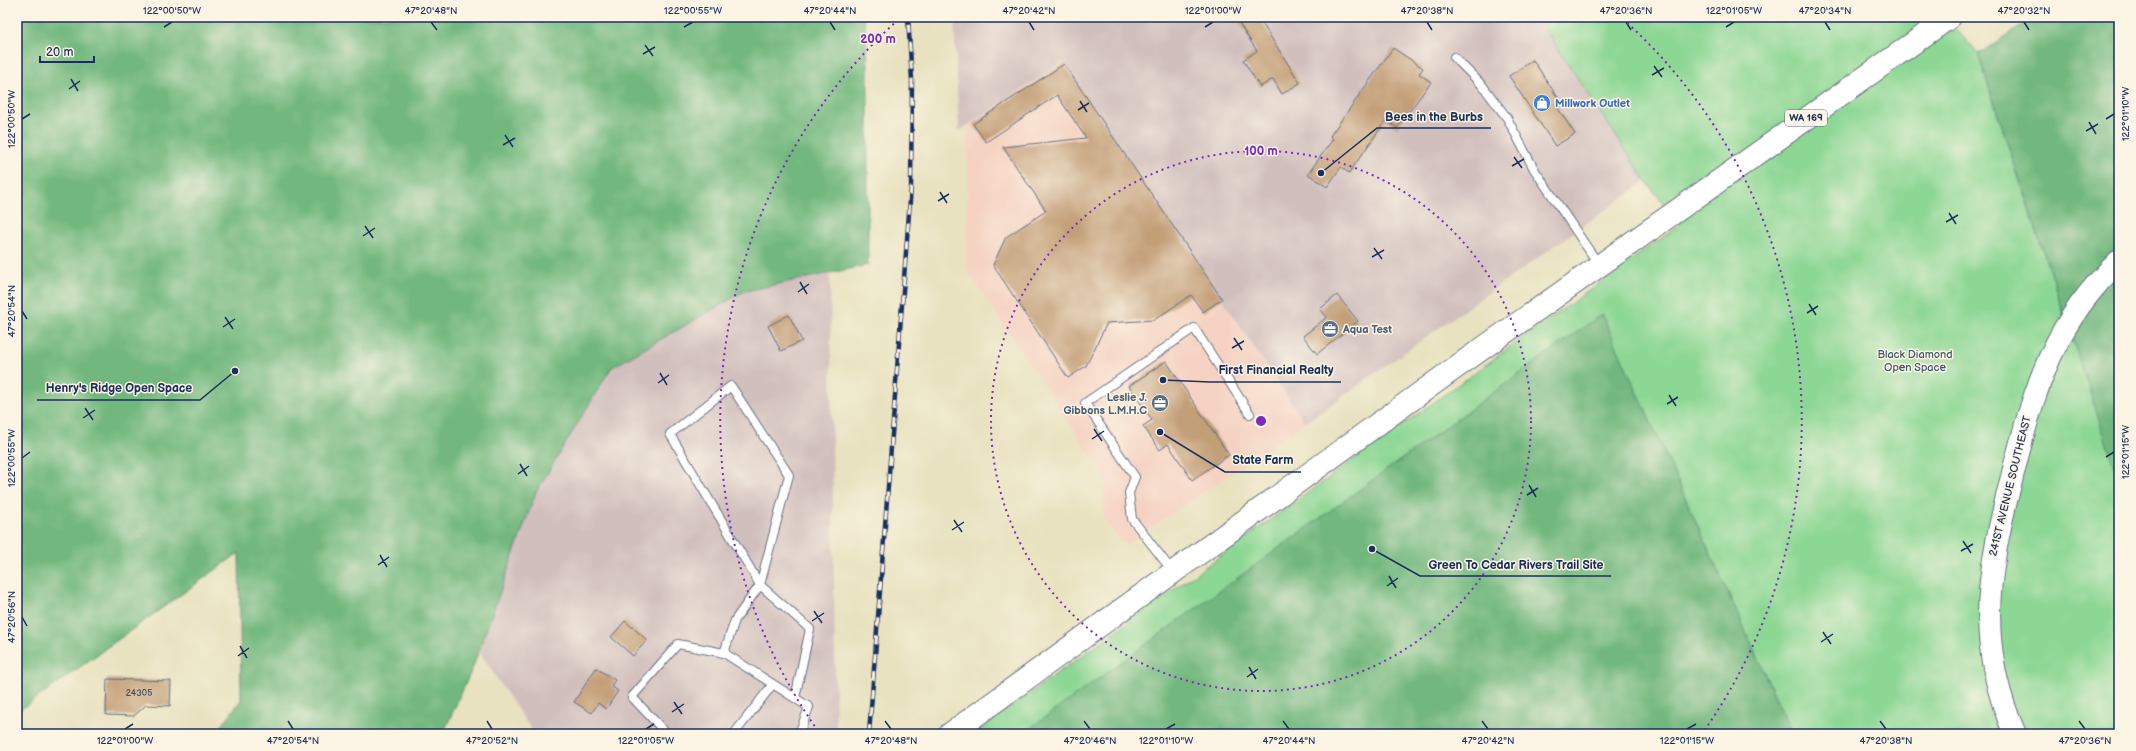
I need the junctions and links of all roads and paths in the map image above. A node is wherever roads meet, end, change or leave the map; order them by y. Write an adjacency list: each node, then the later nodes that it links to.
1 (1950, 17): 4 (main road, WA 169)
2 (1454, 57): 4 (lane)
3 (2119, 261): 15 (main road, 241ST AVENUE SOUTHEAST)
4 (1600, 265): 6 (main road, WA 169)
5 (1250, 414): 6 (lane)
6 (1174, 572): 14 (main road, WA 169)
7 (760, 585): 7 (lane); 8 (lane); 10 (lane)
8 (724, 653): 9 (lane); 11 (lane)
9 (773, 684): 10 (lane); 12 (lane)
10 (795, 698): 13 (lane)
11 (667, 734)
12 (734, 734)
13 (799, 734)
14 (950, 734)
15 (2015, 734)

